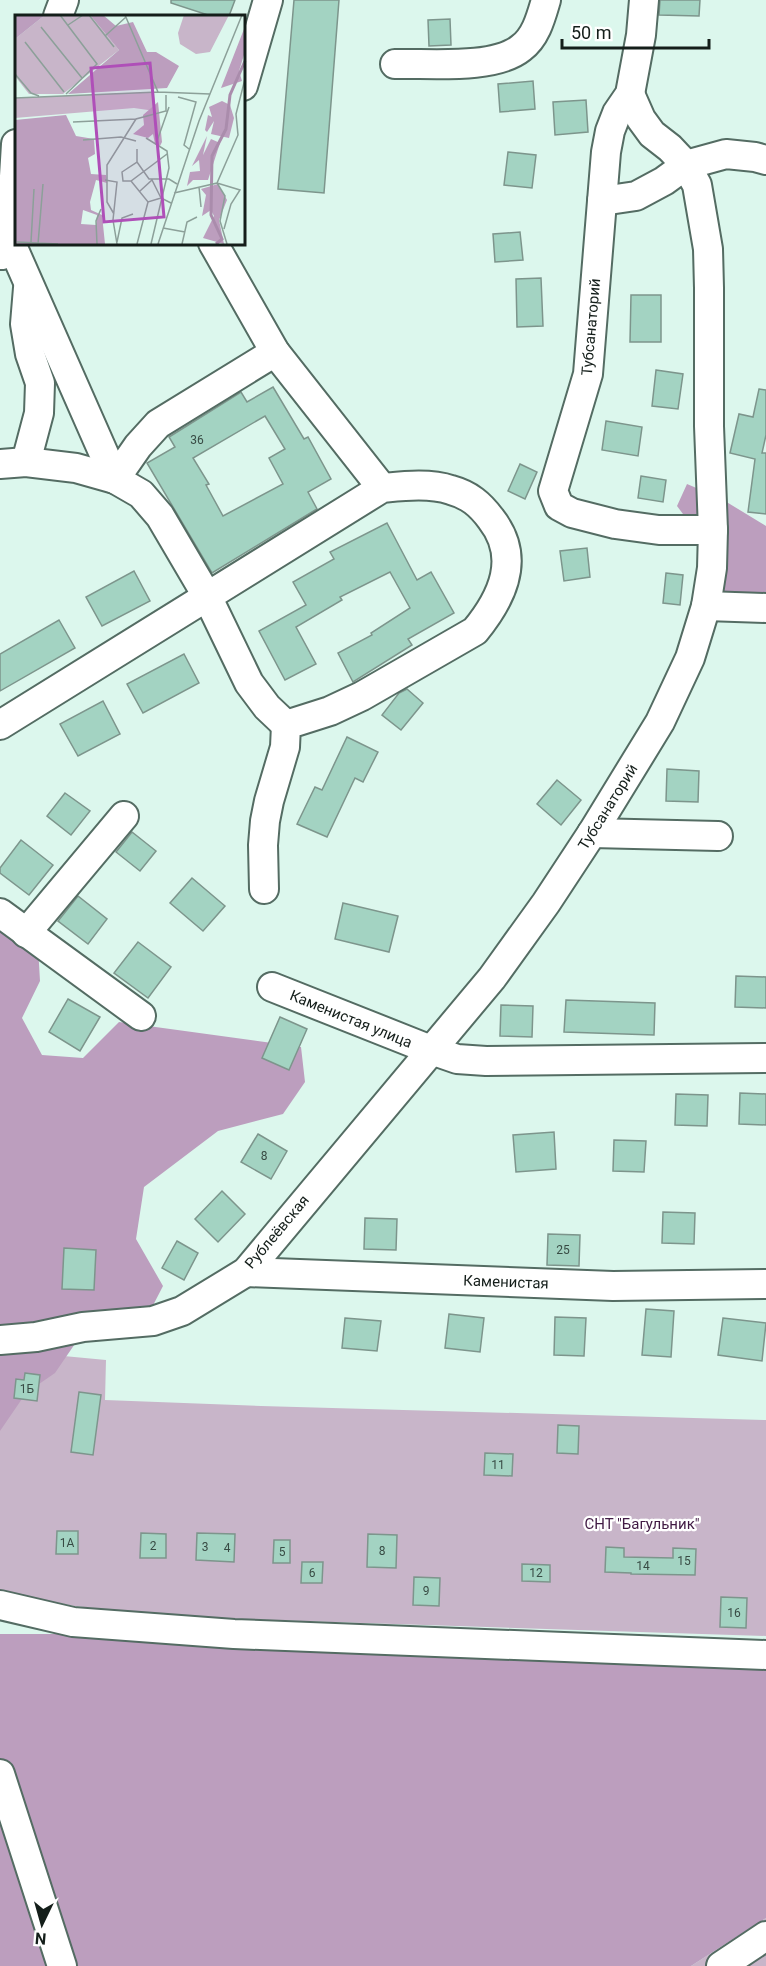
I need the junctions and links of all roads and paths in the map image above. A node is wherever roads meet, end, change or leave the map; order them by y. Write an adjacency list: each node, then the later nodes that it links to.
1 (64, 0): 5 (street)
2 (268, 0): 7 (street)
3 (546, 0): 6 (street)
4 (644, 0): 8 (street, Тубсанаторий)
5 (58, 15)
6 (395, 64)
7 (244, 83)
8 (630, 94): 11 (street, Тубсанаторий); 12 (street, Тубсанаторий)
9 (15, 155): 13 (street)
10 (766, 160): 11 (street)
11 (686, 165): 12 (street); 20 (street, Тубсанаторий)
12 (602, 201): 20 (street, Тубсанаторий)
13 (7, 244): 15 (street)
14 (214, 244): 16 (street)
15 (29, 285): 17 (street); 18 (street)
16 (275, 352): 18 (street); 19 (street)
17 (13, 463): 18 (street)
18 (115, 479): 21 (street)
19 (381, 488): 21 (street); 25 (street)
20 (713, 530): 22 (street, Тубсанаторий)
21 (207, 596): 24 (street); 25 (street)
22 (706, 606): 23 (street); 27 (street, Тубсанаторий)
23 (766, 608)
24 (0, 725)
25 (286, 725): 29 (street)
26 (124, 816): 31 (street)
27 (592, 833): 28 (street); 34 (street, Тубсанаторий)
28 (718, 836)
29 (264, 889)
30 (0, 913): 31 (street)
31 (26, 933): 33 (street)
32 (272, 987): 34 (street, Каменистая улица)
33 (141, 1016)
34 (431, 1050): 35 (street); 36 (street, Рублеёвская)
35 (766, 1058)
36 (246, 1272): 37 (street, Каменистая); 38 (street, Рублеёвская)
37 (766, 1284)
38 (0, 1340)
39 (0, 1605): 40 (street)
40 (766, 1655)
41 (0, 1774): 43 (street)
42 (766, 1936): 44 (street)
43 (62, 1966)
44 (721, 1966)

